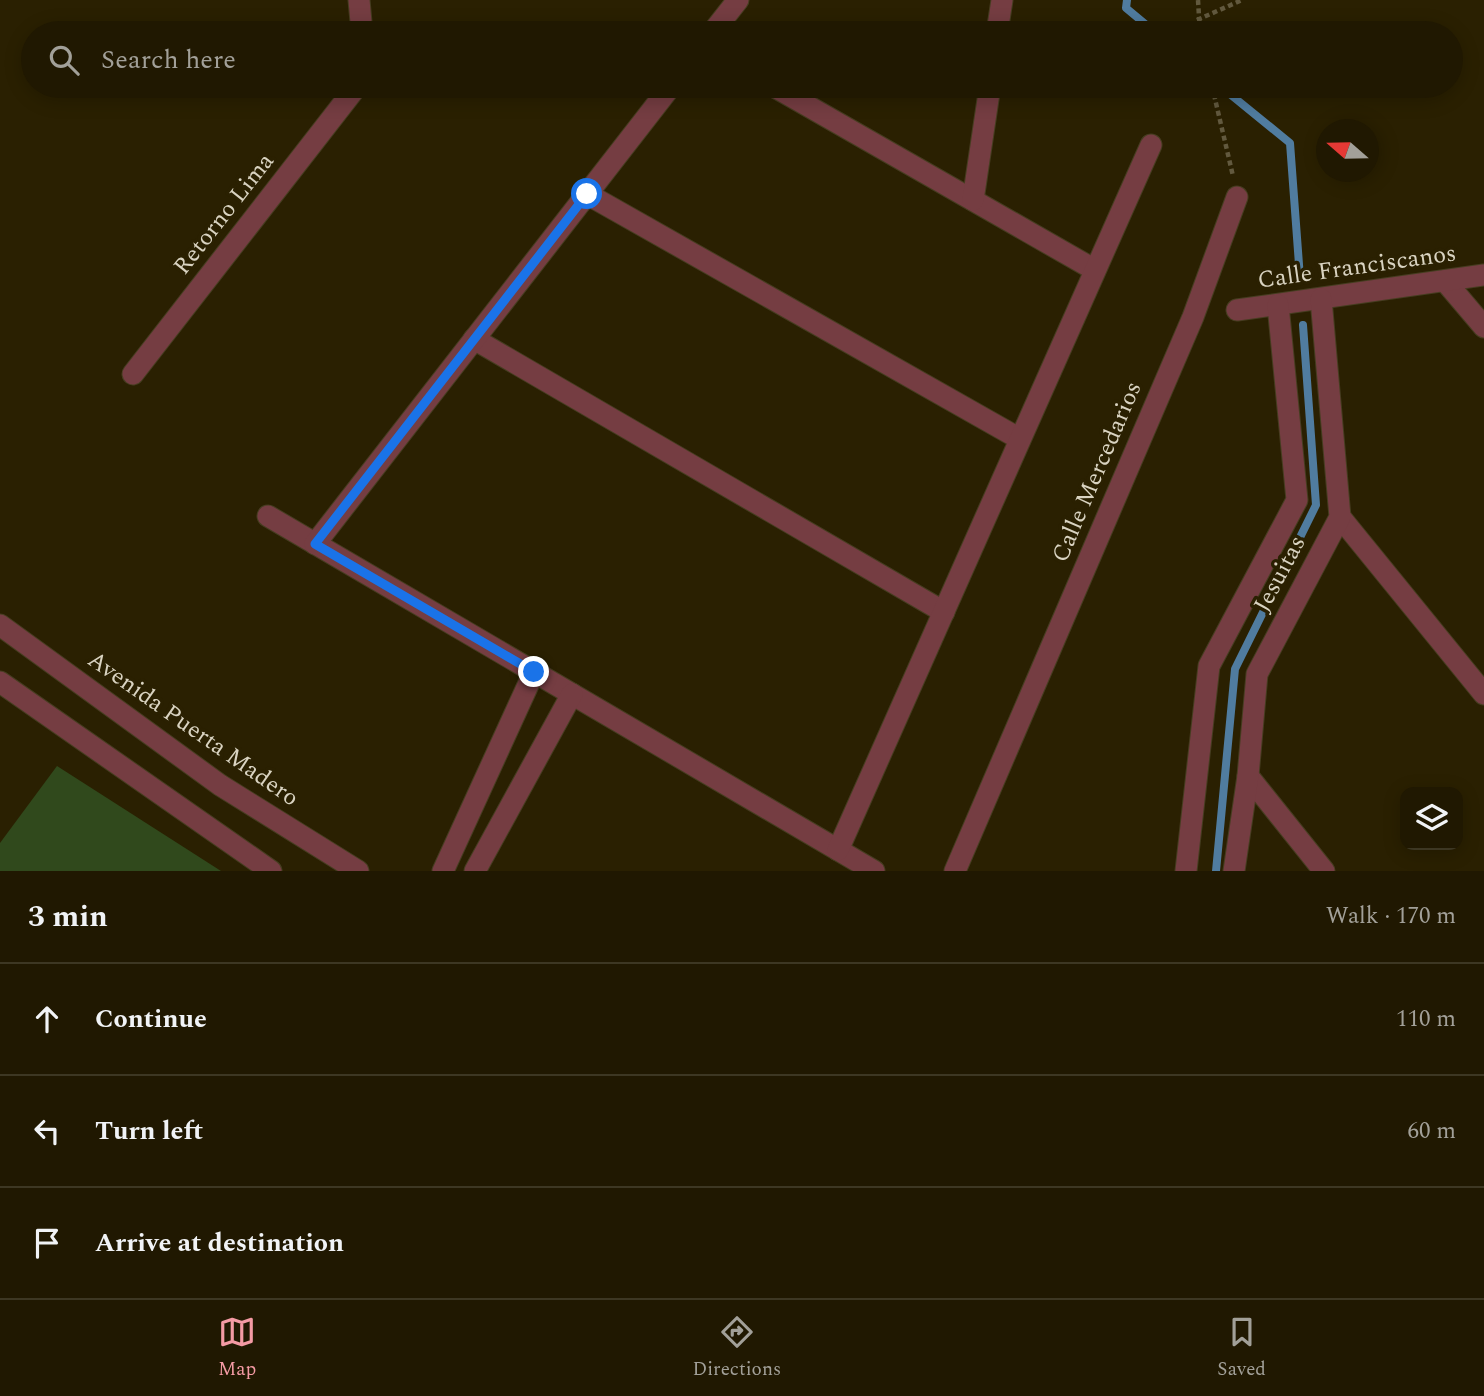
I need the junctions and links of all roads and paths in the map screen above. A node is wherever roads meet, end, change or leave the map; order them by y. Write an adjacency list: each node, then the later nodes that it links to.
1 (359, 0): 7 (street)
2 (738, 0): 8 (street)
3 (1002, 0): 9 (street)
4 (1198, 0): 6 (path)
5 (1241, 0): 6 (path)
6 (1197, 20)
7 (361, 21)
8 (721, 21)
9 (999, 21)
10 (348, 98): 27 (street, Retorno Lima)
11 (662, 98): 16 (street)
12 (794, 98): 18 (street)
13 (988, 98): 18 (street)
14 (1215, 98): 17 (path)
15 (1151, 145): 19 (street)
16 (587, 194): 26 (street); 28 (street)
17 (1237, 197): 40 (street, Calle Mercedarios)
18 (973, 200): 19 (street)
19 (1095, 270): 28 (street)
20 (1484, 275): 21 (street, Calle Franciscanos)
21 (1446, 281): 22 (street, Calle Franciscanos); 25 (street)
22 (1321, 299): 23 (street, Calle Franciscanos); 30 (street)
23 (1278, 305): 24 (street, Calle Franciscanos); 46 (street, Jesuitas)
24 (1237, 310)
25 (1484, 327)
26 (474, 339): 31 (street); 32 (street)
27 (133, 374)
28 (1020, 439): 32 (street)
29 (268, 516): 31 (street)
30 (1340, 517): 37 (street); 38 (street, Jesuitas)
31 (315, 544): 34 (street)
32 (944, 612): 39 (street)
33 (0, 625): 42 (street, Avenida Puerta Madero)
34 (534, 672): 36 (street); 43 (street)
35 (0, 682): 41 (street)
36 (572, 694): 39 (street); 44 (street)
37 (1484, 694)
38 (1248, 776): 47 (street, Jesuitas); 48 (street)
39 (838, 850): 45 (street)
40 (959, 869)
41 (271, 871)
42 (358, 871)
43 (443, 871)
44 (475, 871)
45 (874, 871)
46 (1186, 871)
47 (1234, 871)
48 (1324, 871)

